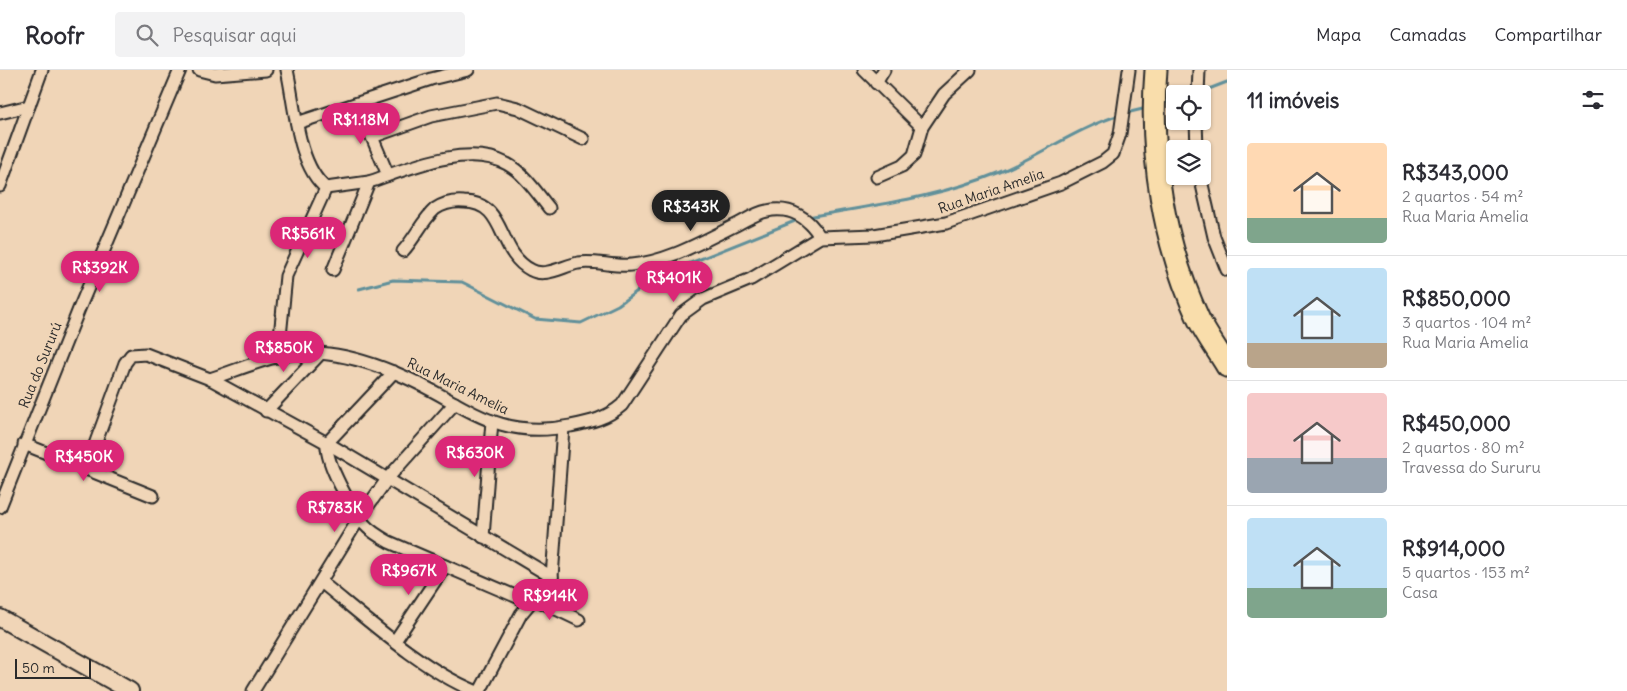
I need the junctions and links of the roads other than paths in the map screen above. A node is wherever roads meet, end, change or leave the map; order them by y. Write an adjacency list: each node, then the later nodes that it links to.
1 (42, 70): 16 (street)
2 (180, 70): 43 (street, Rua do Sururú)
3 (199, 70): 4 (street)
4 (266, 70)
5 (287, 70): 18 (street)
6 (468, 70): 15 (street)
7 (864, 70): 13 (street)
8 (884, 70): 13 (street)
9 (970, 70): 19 (street)
10 (1128, 70): 29 (street, Rua Maria Amelia)
11 (1156, 70): 35 (highway)
12 (1199, 70): 14 (street)
13 (876, 83): 19 (street)
14 (1198, 85)
15 (358, 104): 18 (street); 20 (street)
16 (29, 106): 17 (street); 26 (street)
17 (0, 113)
18 (297, 123): 27 (street)
19 (922, 127): 23 (street)
20 (372, 137): 21 (street); 22 (street)
21 (583, 139)
22 (388, 176): 24 (street); 28 (street)
23 (877, 177)
24 (369, 182): 27 (street); 31 (street)
25 (1202, 185): 32 (street)
26 (0, 186)
27 (326, 188): 34 (street)
28 (549, 208)
29 (820, 237): 30 (street); 41 (street, Rua Maria Amelia)
30 (403, 251)
31 (333, 270)
32 (1227, 270)
33 (321, 353): 34 (street, Rua Maria Amelia); 36 (street, Rua Maria Amelia); 39 (street)
34 (278, 357): 37 (street, Rua Maria Amelia)
35 (1227, 366)
36 (394, 372): 38 (street, Rua Maria Amelia); 42 (street, Rua Maria Amelia)
37 (210, 379): 39 (street); 44 (street)
38 (455, 403): 40 (street, Rua Maria Amelia); 45 (street)
39 (266, 411): 42 (street)
40 (492, 421): 41 (street, Rua Maria Amelia); 49 (street)
41 (563, 428): 51 (street)
42 (328, 443): 45 (street); 48 (street)
43 (24, 444): 44 (street); 47 (street, Rua do Sururú)
44 (86, 469): 46 (street)
45 (388, 478): 48 (street); 49 (street)
46 (153, 496)
47 (0, 507)
48 (360, 517): 50 (street); 52 (street)
49 (483, 537): 51 (street)
50 (445, 566): 53 (street); 56 (street)
51 (552, 577): 53 (street)
52 (321, 582): 56 (street); 58 (street)
53 (531, 600): 55 (street); 60 (street)
54 (0, 618): 57 (street)
55 (579, 620)
56 (395, 641): 59 (street)
57 (129, 690)
58 (252, 691)
59 (475, 691)
60 (480, 691)

